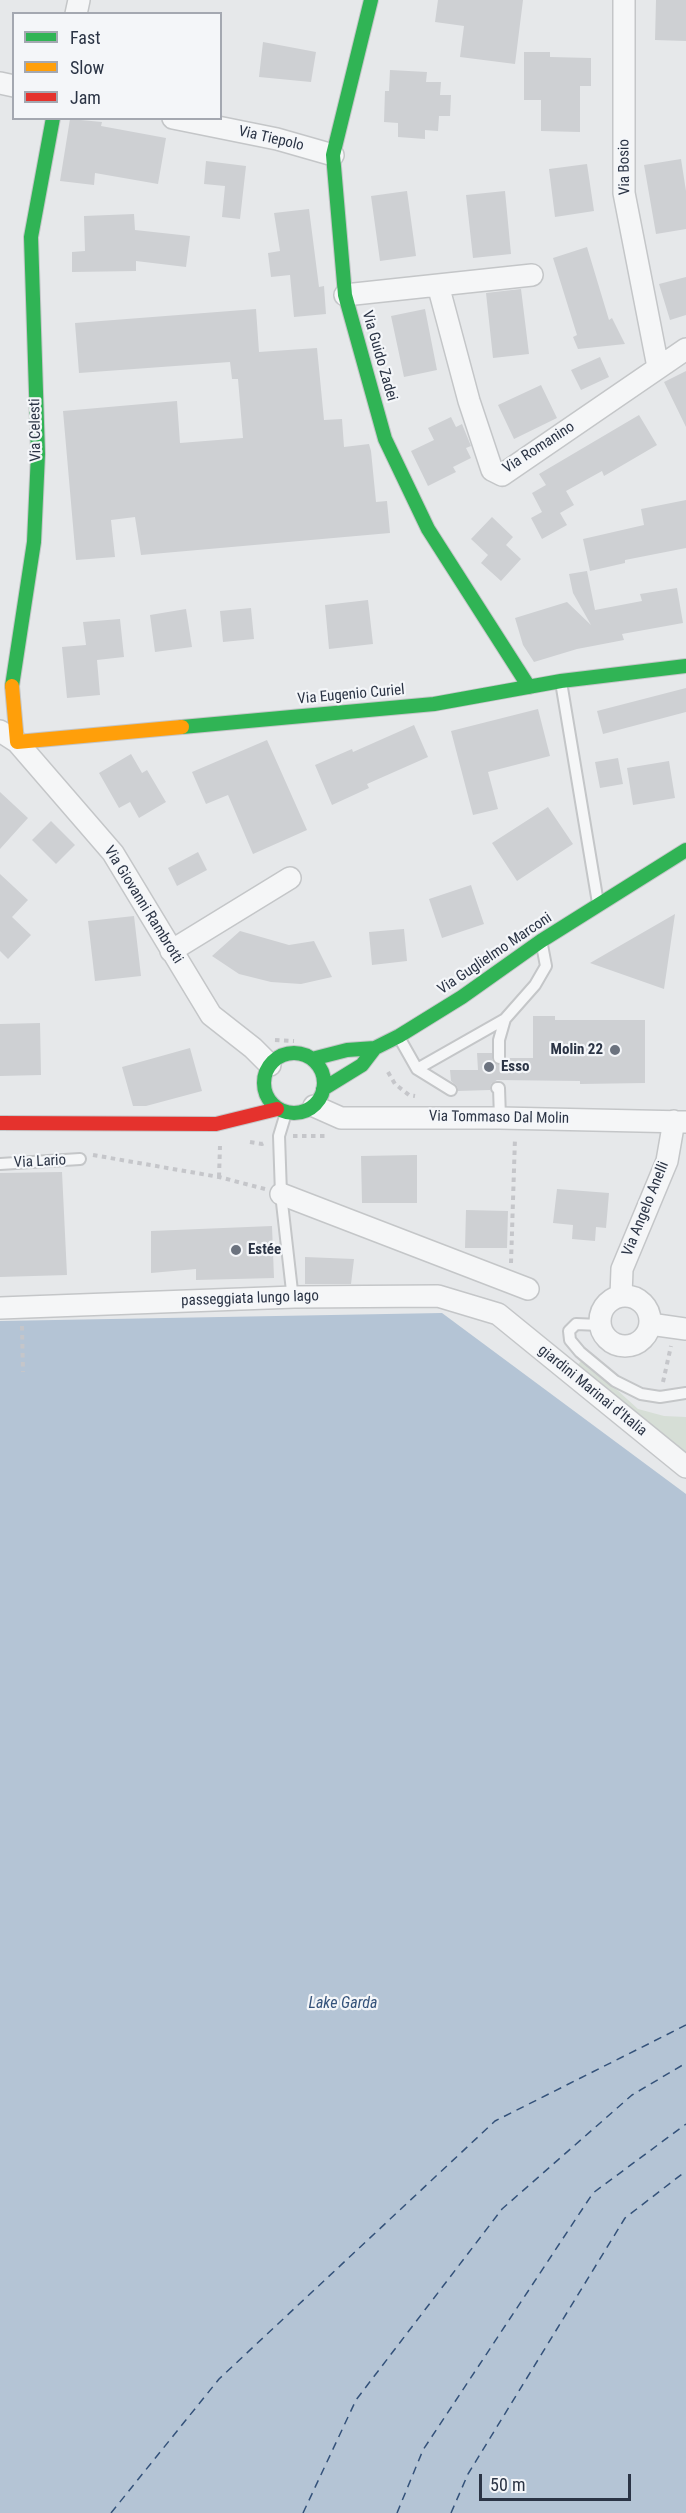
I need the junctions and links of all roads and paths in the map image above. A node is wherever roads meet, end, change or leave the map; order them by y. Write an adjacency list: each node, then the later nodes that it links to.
1 (371, 0): 5 (street, Via Guido Zadei)
2 (624, 0): 10 (street, Via Bosio)
3 (53, 120): 14 (street, Via Celesti)
4 (183, 120): 5 (street, Via Tiepolo)
5 (333, 155): 8 (street, Via Guido Zadei)
6 (532, 275): 7 (street)
7 (438, 285): 8 (street); 10 (street, Via Romanino)
8 (345, 296): 13 (street, Via Guido Zadei)
9 (686, 349): 10 (street, Via Romanino)
10 (658, 367)
11 (686, 666): 12 (street, Via Eugenio Curiel)
12 (561, 681): 13 (street, Via Eugenio Curiel); 17 (lane)
13 (529, 687): 14 (street, Via Eugenio Curiel)
14 (9, 736): 19 (street, Via Giovanni Rambrotti)
15 (686, 850): 17 (street, Via Guglielmo Marconi)
16 (290, 878): 19 (street)
17 (598, 905): 18 (street, Via Guglielmo Marconi)
18 (541, 941): 20 (lane); 21 (street, Via Guglielmo Marconi)
19 (171, 951): 28 (street, Via Giovanni Rambrotti)
20 (505, 1019): 25 (lane); 27 (lane)
21 (399, 1036): 24 (street, Via Guglielmo Marconi); 27 (lane)
22 (270, 1040): 23 (path)
23 (301, 1042)
24 (375, 1048): 26 (street, Via Guglielmo Marconi); 32 (street)
25 (499, 1058)
26 (312, 1059): 28 (street); 32 (street)
27 (417, 1069): 30 (lane)
28 (266, 1075): 31 (street); 34 (street)
29 (497, 1088): 38 (lane)
30 (451, 1090)
31 (248, 1094)
32 (319, 1098): 34 (street); 38 (street, Via Tommaso Dal Molin)
33 (212, 1110): 37 (street)
34 (281, 1111): 37 (street); 39 (lane)
35 (680, 1121): 38 (street, Via Tommaso Dal Molin); 48 (street, Via Angelo Anelli)
36 (0, 1123): 37 (street)
37 (157, 1123)
38 (502, 1126): 46 (path)
39 (279, 1136): 40 (path); 41 (path); 45 (lane)
40 (337, 1136)
41 (241, 1140)
42 (92, 1155): 45 (path)
43 (80, 1160): 44 (lane, Via Lario)
44 (0, 1164)
45 (281, 1194): 46 (street); 47 (lane)
46 (516, 1279): 50 (street)
47 (292, 1291)
48 (621, 1296): 51 (street); 52 (street)
49 (10, 1307): 50 (street, passeggiata lungo lago); 54 (path)
50 (498, 1314): 56 (street, giardini Marinai d'Italia)
51 (650, 1324): 52 (street); 53 (street)
52 (600, 1325): 55 (lane)
53 (686, 1329)
54 (23, 1372)
55 (686, 1392)
56 (686, 1467)

